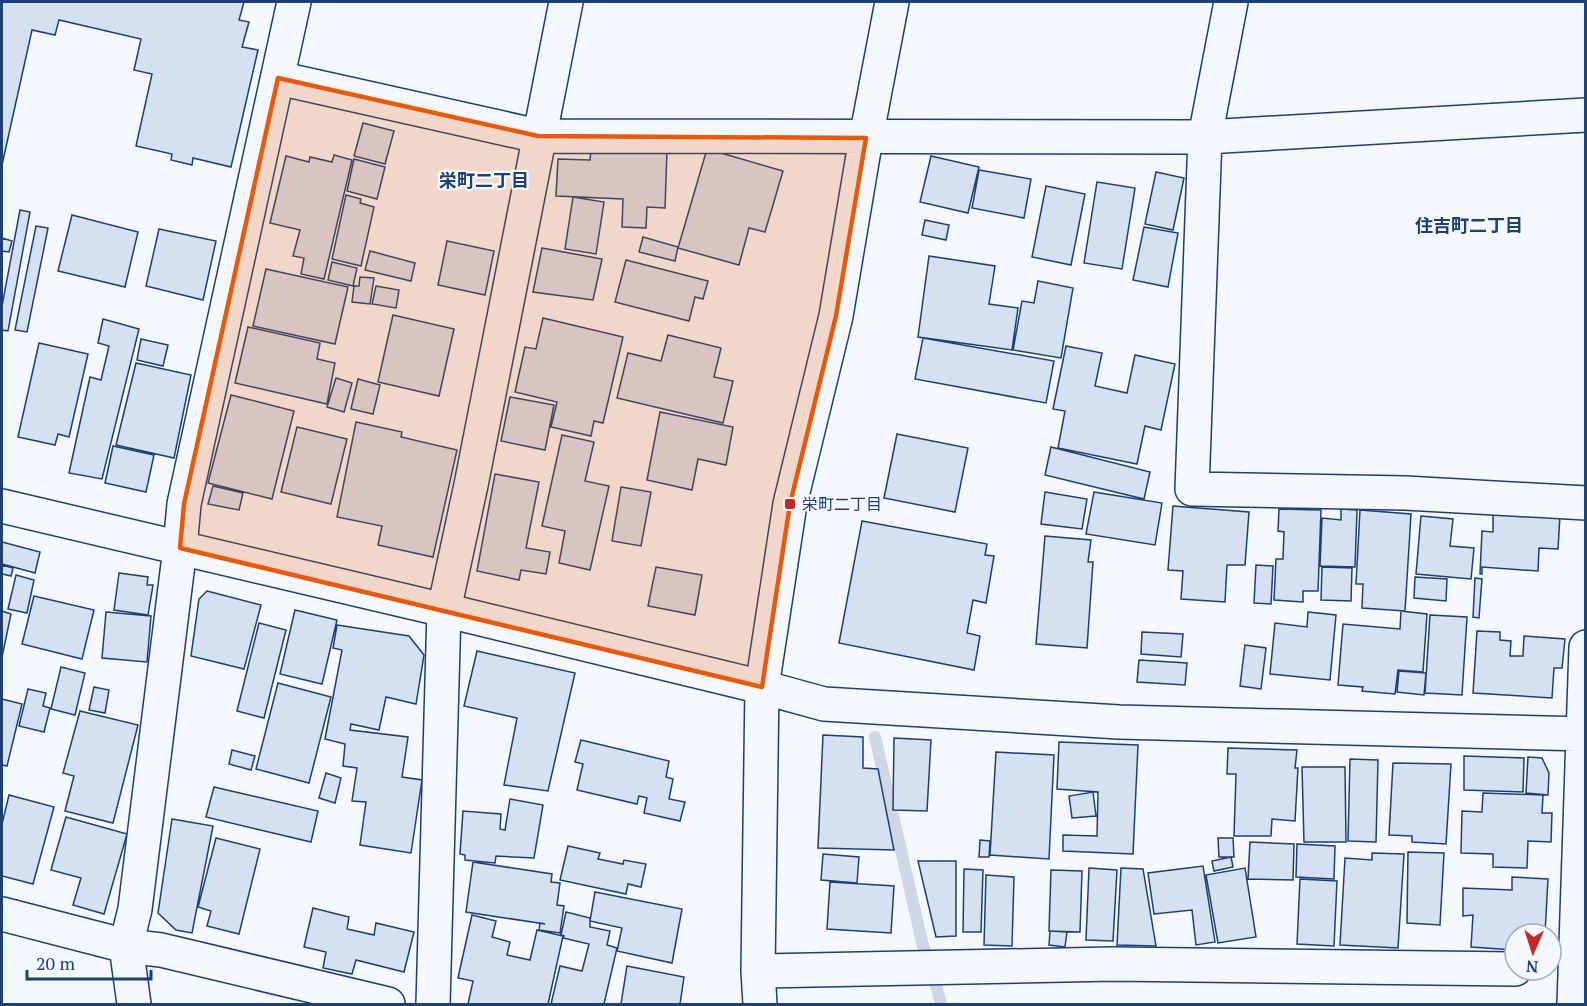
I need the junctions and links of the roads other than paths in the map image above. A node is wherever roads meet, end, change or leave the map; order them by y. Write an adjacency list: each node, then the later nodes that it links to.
1 (294, 2): 5 (street)
2 (566, 2): 7 (street)
3 (892, 2): 9 (street)
4 (1232, 2): 8 (street)
5 (278, 78): 7 (street); 12 (street)
6 (1586, 115): 8 (street)
7 (538, 136): 9 (street); 13 (street)
8 (1205, 137): 9 (street); 10 (street)
9 (866, 138): 15 (street)
10 (1586, 503)
11 (2, 506): 12 (street)
12 (180, 548): 13 (street); 18 (street)
13 (444, 609): 15 (street); 24 (street)
14 (1586, 647): 16 (street)
15 (762, 687): 16 (street); 20 (street)
16 (1583, 734): 21 (street)
17 (2, 914): 18 (street)
18 (126, 946): 22 (street); 23 (street)
19 (1503, 969): 20 (street)
20 (758, 970): 25 (street)
21 (1563, 970): 26 (street)
22 (135, 1005)
23 (388, 1005)
24 (433, 1005)
25 (760, 1005)
26 (1574, 1005)

